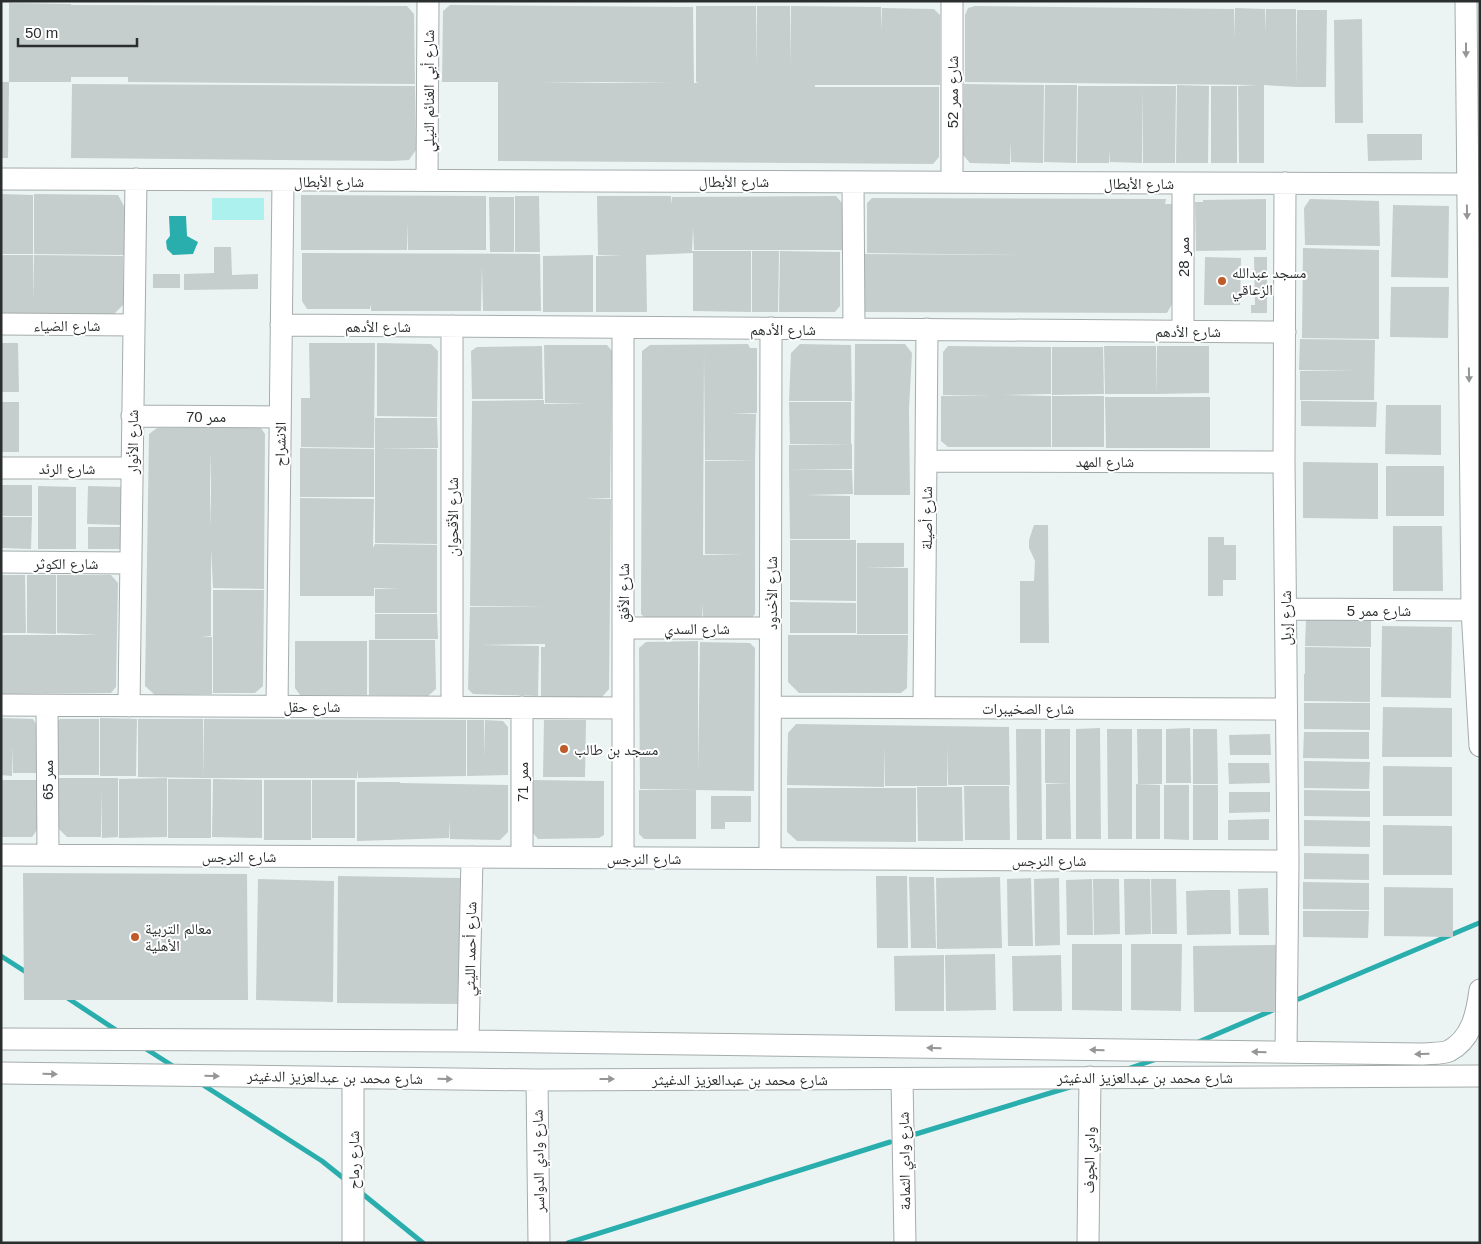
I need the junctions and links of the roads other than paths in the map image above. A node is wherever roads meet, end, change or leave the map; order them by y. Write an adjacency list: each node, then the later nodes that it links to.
1 (428, 1): 6 (street, شارع أبي الغنائم النيلي)
2 (952, 1): 9 (street, شارع ممر 52)
3 (1466, 1): 12 (street, one-way to 12)
4 (1, 179): 5 (street, شارع الأبطال)
5 (136, 179): 7 (street, شارع الأبطال); 14 (street, شارع الأنوار)
6 (427, 180): 7 (street, شارع الأبطال); 8 (street, شارع الأبطال)
7 (283, 181): 15 (street, الانشراح)
8 (853, 182): 9 (street, شارع الأبطال); 19 (street)
9 (952, 182): 10 (street, شارع الأبطال)
10 (1183, 183): 11 (street, شارع الأبطال); 21 (street, ممر 28)
11 (1285, 183): 12 (street, شارع الأبطال); 22 (street, شارع إربل)
12 (1467, 184): 32 (street, one-way to 32)
13 (1, 324): 14 (street, شارع الضياء)
14 (134, 325): 23 (street, شارع الأنوار)
15 (281, 325): 16 (street, شارع الأدهم); 24 (street, الانشراح)
16 (452, 326): 17 (street, شارع الأدهم); 40 (street, شارع الأقحوان)
17 (623, 328): 18 (street, شارع الأدهم); 33 (street, شارع الأفق)
18 (771, 328): 19 (street, شارع الأدهم); 34 (street, شارع الأخدود)
19 (854, 329): 20 (street, شارع الأدهم)
20 (927, 329): 21 (street, شارع الأدهم); 25 (street, شارع أصيلة)
21 (1183, 331): 22 (street, شارع الأدهم)
22 (1285, 332): 26 (street, شارع إربل)
23 (132, 416): 24 (street, ممر 70); 28 (street, شارع الأنوار)
24 (280, 416): 38 (street, الانشراح)
25 (926, 461): 26 (street, شارع المهد); 43 (street, شارع أصيلة)
26 (1284, 462): 31 (street, شارع إربل)
27 (1, 468): 28 (street, شارع الرئد)
28 (132, 468): 30 (street, شارع الأنوار)
29 (1, 562): 30 (street, شارع الكوثر)
30 (131, 563): 37 (street, شارع الأنوار)
31 (1286, 609): 32 (street, شارع ممر 5); 44 (street, شارع إربل)
32 (1472, 610): 45 (street)
33 (623, 628): 34 (street, شارع السدي); 42 (street, شارع الأفق)
34 (770, 628): 39 (street, شارع الأخدود)
35 (1, 705): 36 (street, شارع حقل)
36 (47, 705): 37 (street, شارع حقل); 46 (street, ممر 65)
37 (129, 706): 38 (street, شارع حقل)
38 (277, 706): 40 (street, شارع حقل)
39 (771, 706): 43 (street, شارع الصخيبرات); 51 (street, شارع الأخدود)
40 (452, 707): 41 (street, شارع حقل)
41 (522, 707): 42 (street, شارع حقل); 49 (street, ممر 71)
42 (623, 708): 50 (street, شارع الأفق)
43 (924, 708): 44 (street, شارع الصخيبرات)
44 (1286, 710): 52 (street, شارع إربل)
45 (1480, 746)
46 (48, 854): 47 (street, شارع النرجس); 48 (street, شارع النرجس)
47 (1, 855)
48 (472, 857): 49 (street, شارع النرجس); 55 (street, شارع أحمد الليثي)
49 (522, 857): 50 (street, شارع النرجس)
50 (623, 858): 51 (street, شارع النرجس)
51 (770, 858): 52 (street, شارع النرجس)
52 (1288, 861): 57 (street, شارع إربل)
53 (1480, 990): 57 (street, شارع محمد بن عبدالعزيز الدغيثر, one-way to 57)
54 (1, 1039): 55 (street, شارع محمد بن عبدالعزيز الدغيثر)
55 (468, 1041): 56 (street, شارع محمد بن عبدالعزيز الدغيثر)
56 (699, 1045): 57 (street, شارع محمد بن عبدالعزيز الدغيثر, one-way to 56); 62 (street)
57 (1286, 1052)
58 (1, 1073): 61 (street, شارع محمد بن عبدالعزيز الدغيثر, one-way to 61)
59 (1480, 1076): 60 (street, شارع محمد بن عبدالعزيز الدغيثر)
60 (1090, 1077): 63 (street, شارع محمد بن عبدالعزيز الدغيثر); 68 (street, وادي الجوف)
61 (353, 1078): 64 (street, شارع محمد بن عبدالعزيز الدغيثر, one-way to 64); 65 (street, شارع رماح)
62 (699, 1079): 63 (street, شارع محمد بن عبدالعزيز الدغيثر); 64 (street, شارع محمد بن عبدالعزيز الدغيثر, one-way to 62)
63 (902, 1079): 67 (street, شارع وادي الثمامة)
64 (537, 1080): 66 (street, شارع وادي الدواسر)
65 (353, 1243)
66 (539, 1243)
67 (905, 1243)
68 (1088, 1243)

